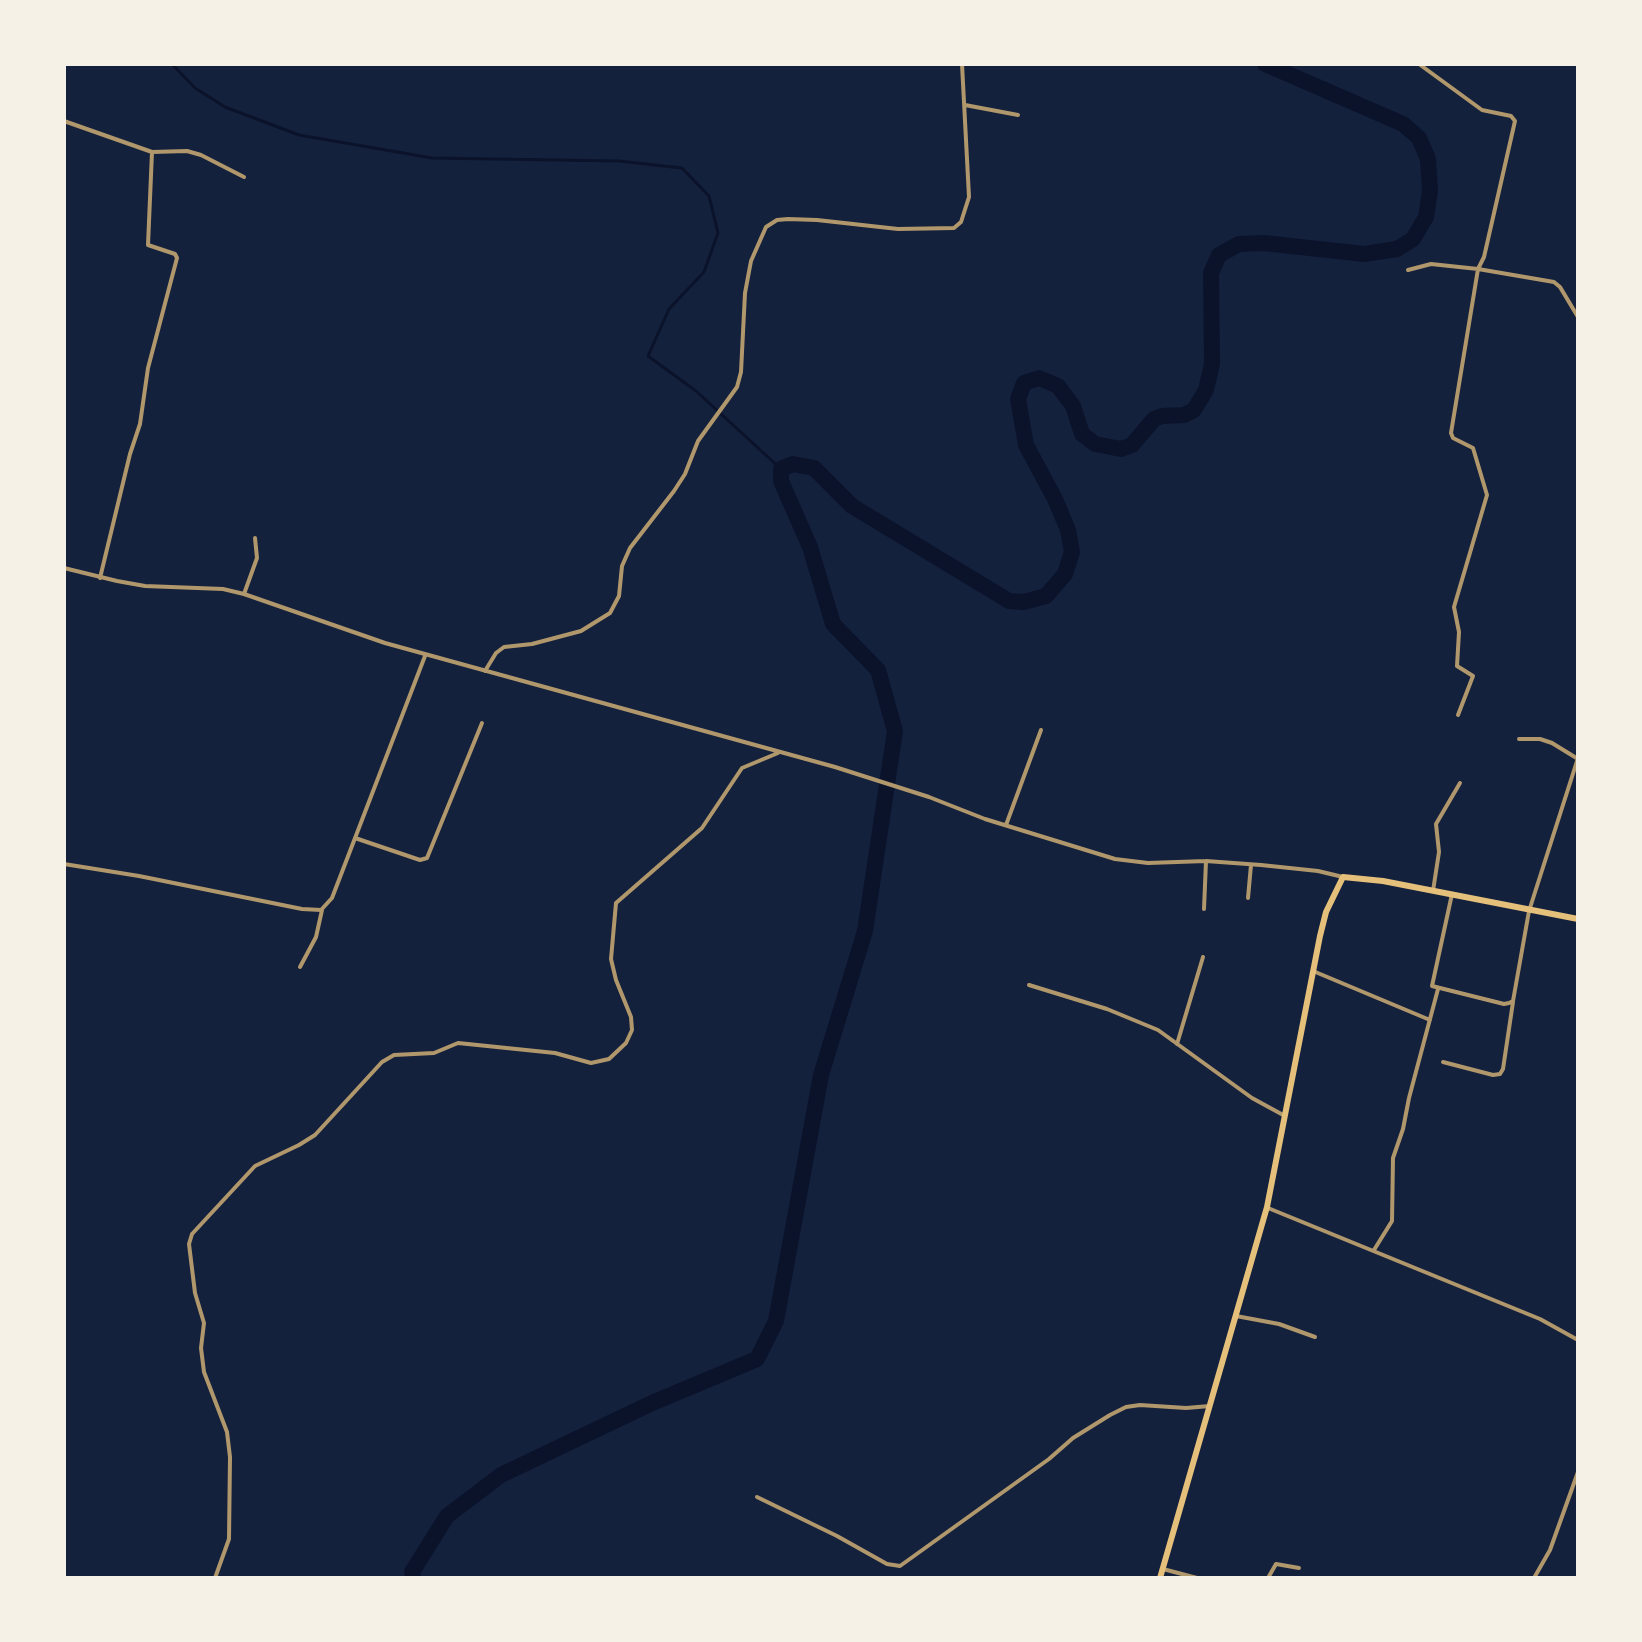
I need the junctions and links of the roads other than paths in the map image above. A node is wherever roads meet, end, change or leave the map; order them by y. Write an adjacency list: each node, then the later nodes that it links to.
1 (962, 64): 3 (street)
2 (1419, 64): 8 (street)
3 (965, 105): 4 (street); 16 (street)
4 (1018, 115)
5 (64, 121): 6 (street)
6 (152, 152): 7 (street); 13 (street)
7 (244, 177)
8 (1478, 269): 9 (street); 10 (street); 17 (street)
9 (1408, 270)
10 (1578, 317)
11 (255, 538): 14 (street)
12 (64, 568): 13 (street)
13 (100, 578): 14 (street)
14 (244, 594): 15 (street)
15 (426, 655): 16 (street); 25 (street)
16 (485, 671): 21 (street)
17 (1458, 715)
18 (482, 723): 25 (street)
19 (1041, 730): 24 (street)
20 (1519, 739): 22 (street)
21 (779, 752): 24 (street); 57 (street)
22 (1578, 759): 35 (street)
23 (1460, 783): 30 (street)
24 (1006, 825): 26 (street)
25 (355, 838): 33 (street)
26 (1206, 861): 28 (street); 34 (street)
27 (64, 864): 33 (street)
28 (1251, 865): 29 (street); 32 (street)
29 (1343, 877): 30 (main road); 39 (main road)
30 (1433, 891): 31 (main road)
31 (1452, 894): 35 (main road); 41 (street)
32 (1248, 898)
33 (322, 909): 38 (street)
34 (1204, 909)
35 (1529, 911): 36 (main road); 42 (street)
36 (1578, 919)
37 (1203, 957): 44 (street)
38 (300, 967)
39 (1313, 971): 43 (street); 46 (main road)
40 (1029, 985): 44 (street)
41 (1438, 989): 42 (street); 43 (street)
42 (1513, 1001): 45 (street)
43 (1430, 1020): 48 (street)
44 (1177, 1044): 46 (street)
45 (1443, 1062)
46 (1285, 1116): 47 (main road)
47 (1267, 1207): 48 (street); 49 (main road)
48 (1374, 1250): 51 (street)
49 (1236, 1316): 50 (street); 52 (main road)
50 (1315, 1337)
51 (1578, 1340)
52 (1210, 1406): 54 (street); 56 (main road)
53 (1578, 1472): 61 (street)
54 (757, 1497)
55 (1299, 1568): 60 (street)
56 (1163, 1569): 58 (main road); 59 (street)
57 (215, 1578)
58 (1160, 1578)
59 (1197, 1578)
60 (1268, 1578)
61 (1534, 1578)

